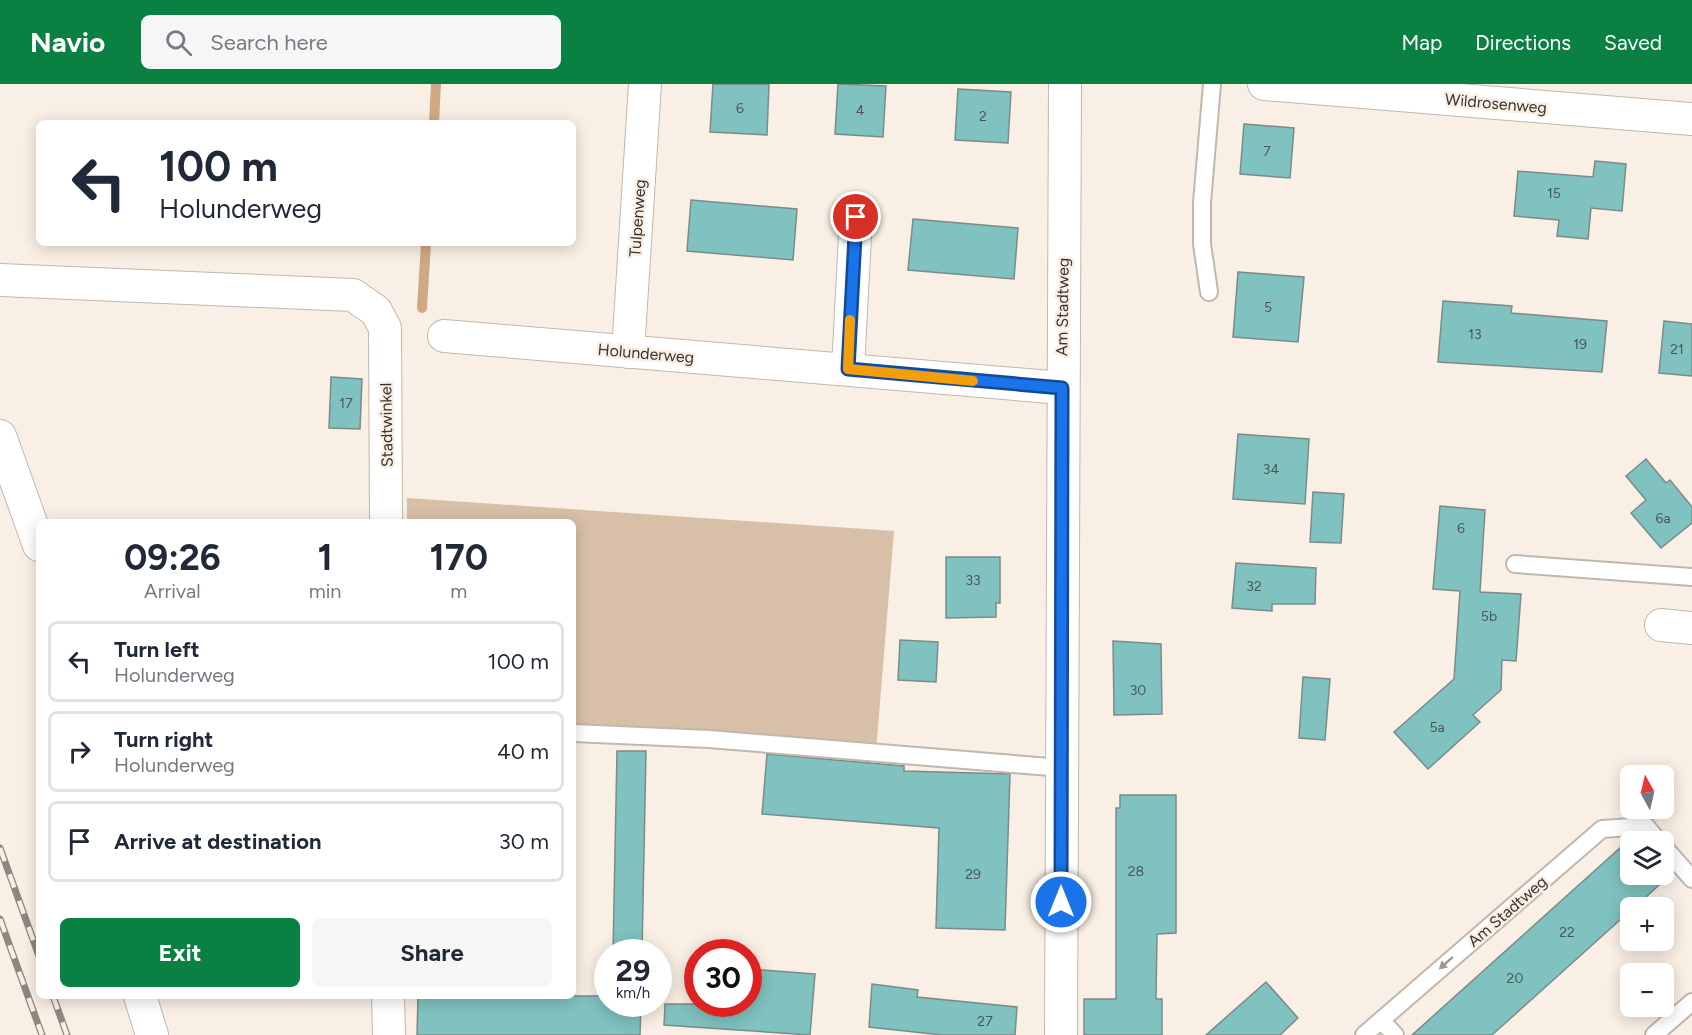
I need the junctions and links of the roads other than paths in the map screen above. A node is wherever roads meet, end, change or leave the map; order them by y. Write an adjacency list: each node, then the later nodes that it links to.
1 (645, 84): 10 (street, Tulpenweg)
2 (1065, 84): 12 (street, Am Stadtweg)
3 (1212, 84): 8 (lane)
4 (1264, 84): 5 (street, Wildrosenweg)
5 (1692, 119)
6 (856, 217): 11 (street)
7 (0, 280): 14 (street, Stadtwinkel)
8 (1209, 292)
9 (444, 336): 10 (street, Holunderweg)
10 (628, 352): 11 (street, Holunderweg)
11 (848, 369): 12 (street, Holunderweg)
12 (1062, 388): 21 (street, Am Stadtweg)
13 (0, 436): 15 (street)
14 (387, 519)
15 (36, 537)
16 (1515, 564): 17 (lane)
17 (1692, 578)
18 (1661, 625): 19 (street)
19 (1692, 628)
20 (576, 733): 21 (lane)
21 (1062, 768): 31 (street, Am Stadtweg)
22 (1650, 831): 28 (lane, Am Stadtweg, one-way to 28)
23 (1674, 858): 24 (lane)
24 (1692, 879)
25 (141, 999): 29 (street)
26 (388, 999): 30 (street)
27 (1692, 1002): 34 (lane)
28 (1382, 1020): 32 (lane, Am Stadtweg); 33 (lane)
29 (152, 1035)
30 (389, 1035)
31 (1061, 1035)
32 (1364, 1035)
33 (1395, 1035)
34 (1654, 1035)

